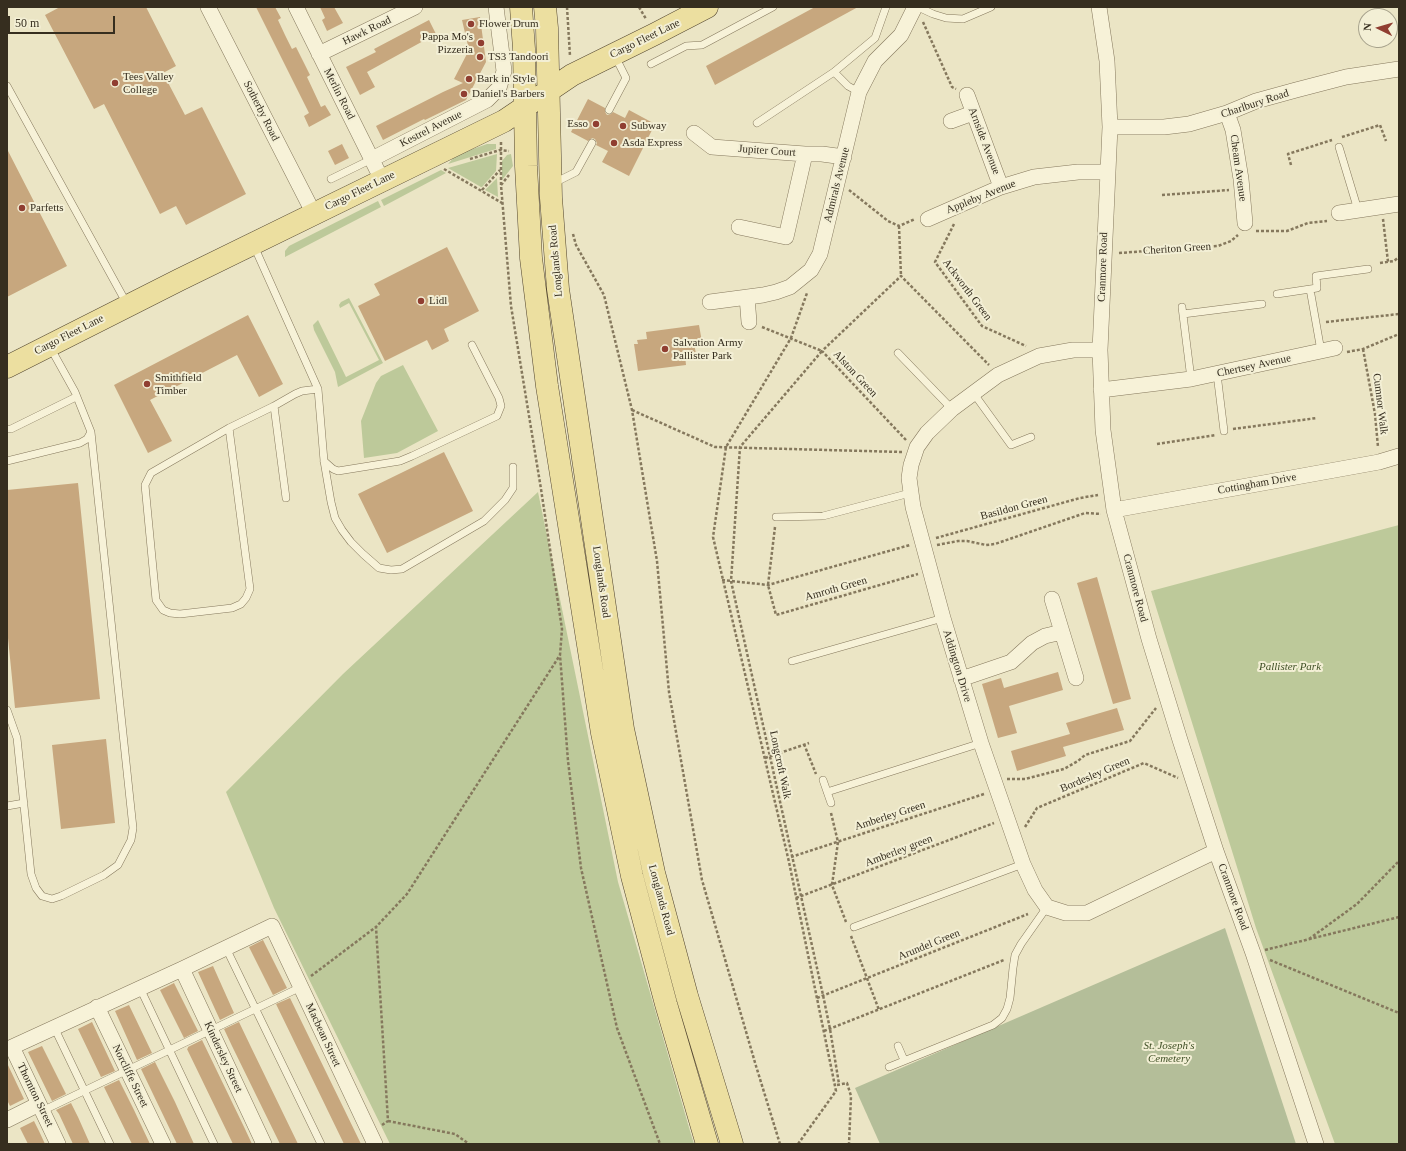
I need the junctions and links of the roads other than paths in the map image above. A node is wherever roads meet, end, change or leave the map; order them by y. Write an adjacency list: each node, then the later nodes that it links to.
1 (208, 7): 43 (street, Sotherby Road)
2 (296, 7): 13 (street, Merlin Road)
3 (415, 7): 13 (street, Hawk Road)
4 (496, 7): 34 (street, Kestrel Avenue)
5 (521, 7): 22 (main road, Longlands Road)
6 (545, 7): 19 (main road, Longlands Road)
7 (707, 7): 14 (main road, Cargo Fleet Lane)
8 (773, 7): 15 (lane)
9 (886, 7): 17 (lane)
10 (917, 7): 11 (lane); 20 (street, Admirals Avenue)
11 (991, 7)
12 (1101, 8): 28 (street, Cranmore Road)
13 (319, 54): 34 (street, Merlin Road)
14 (614, 54): 19 (main road, Cargo Fleet Lane); 23 (lane)
15 (651, 64)
16 (1399, 69): 25 (street, Charlbury Road)
17 (834, 72): 20 (lane); 27 (lane)
18 (7, 86): 54 (lane)
19 (549, 90): 22 (main road, Cargo Fleet Lane); 38 (main road, Longlands Road)
20 (859, 92): 33 (street, Admirals Avenue)
21 (967, 95): 24 (street, Arnside Avenue)
22 (524, 106): 37 (main road, Cargo Fleet Lane); 123 (main road, Longlands Road)
23 (609, 110)
24 (972, 112): 26 (street); 39 (street, Arnside Avenue)
25 (1227, 113): 28 (street, Charlbury Road); 45 (street, Cheam Avenue)
26 (951, 121)
27 (757, 123)
28 (1110, 128): 35 (street, Cranmore Road)
29 (694, 133): 32 (street, Jupiter Court)
30 (592, 143): 38 (lane)
31 (1339, 147): 41 (lane)
32 (805, 154): 33 (street, Jupiter Court); 46 (street)
33 (844, 157): 51 (street, Admirals Avenue)
34 (372, 159): 36 (lane); 37 (street, Merlin Road)
35 (1107, 172): 39 (street, Appleby Avenue); 58 (street, Cranmore Road)
36 (331, 179)
37 (382, 180): 43 (main road, Cargo Fleet Lane)
38 (551, 184): 124 (main road, Longlands Road)
39 (1001, 187): 44 (street, Appleby Avenue)
40 (1399, 204): 41 (street)
41 (1358, 211): 42 (street)
42 (1339, 213)
43 (314, 214): 47 (main road, Cargo Fleet Lane)
44 (928, 219)
45 (1245, 223)
46 (739, 227)
47 (253, 244): 54 (main road, Cargo Fleet Lane); 64 (lane)
48 (1368, 269): 49 (lane)
49 (1310, 289): 50 (lane); 59 (lane)
50 (1277, 294)
51 (747, 297): 52 (street, Admirals Avenue); 55 (street)
52 (710, 302)
53 (1262, 304): 63 (lane)
54 (128, 306): 56 (main road, Cargo Fleet Lane)
55 (749, 322)
56 (49, 345): 61 (main road, Cargo Fleet Lane); 67 (lane)
57 (472, 345): 77 (lane)
58 (1100, 350): 65 (street, Cranmore Road); 66 (street, Addington Drive)
59 (1328, 350): 62 (street, Chertsey Avenue)
60 (898, 353): 69 (lane)
61 (7, 367)
62 (1217, 374): 63 (street, Chertsey Avenue); 72 (lane)
63 (1191, 379): 65 (street, Chertsey Avenue)
64 (318, 389): 68 (lane); 77 (lane)
65 (1101, 390): 81 (street, Cranmore Road)
66 (973, 394): 69 (street, Addington Drive); 74 (lane)
67 (76, 397): 71 (lane); 73 (lane)
68 (274, 406): 70 (lane); 80 (lane)
69 (952, 410): 79 (street, Addington Drive)
70 (229, 428): 70 (lane)
71 (7, 429)
72 (1224, 431)
73 (91, 432): 76 (lane); 93 (lane)
74 (1031, 437)
75 (1399, 456): 81 (street, Cottingham Drive)
76 (7, 461)
77 (324, 461): 78 (lane)
78 (513, 467)
79 (910, 493): 82 (lane); 84 (street, Addington Drive)
80 (286, 498)
81 (1115, 512): 96 (street, Cranmore Road)
82 (776, 517)
83 (1052, 599): 85 (street)
84 (943, 618): 86 (lane); 88 (street, Addington Drive)
85 (1062, 632): 87 (street); 88 (street)
86 (792, 660)
87 (1076, 678)
88 (961, 679): 90 (street, Addington Drive)
89 (7, 710): 93 (lane)
90 (981, 743): 92 (lane); 97 (street, Addington Drive)
91 (823, 780): 92 (lane)
92 (827, 792): 94 (lane)
93 (24, 803): 95 (lane)
94 (831, 803)
95 (7, 806)
96 (1216, 852): 98 (street); 125 (street, Cranmore Road)
97 (1023, 864): 98 (street, Addington Drive); 99 (lane)
98 (1047, 907): 110 (lane)
99 (851, 927)
100 (226, 948): 101 (street); 102 (street, Macbean Street); 105 (lane)
101 (182, 969): 103 (street); 107 (street, Kindersley Street)
102 (300, 986): 105 (lane); 116 (street, Macbean Street)
103 (140, 988): 104 (street); 109 (lane)
104 (97, 1007): 106 (street); 112 (street, Norcliffe Street)
105 (256, 1009): 107 (lane); 122 (lane)
106 (54, 1027): 113 (lane); 114 (street, Thornton Street)
107 (211, 1030): 109 (lane); 121 (street, Kindersley Street)
108 (898, 1046): 110 (lane)
109 (169, 1050): 112 (lane); 120 (lane)
110 (904, 1060): 111 (lane)
111 (889, 1067)
112 (127, 1071): 113 (lane); 119 (street, Norcliffe Street)
113 (85, 1091): 114 (lane); 118 (lane)
114 (41, 1108): 115 (street); 117 (street, Thornton Street)
115 (7, 1120)
116 (372, 1139)
117 (58, 1144)
118 (110, 1144)
119 (163, 1144)
120 (214, 1144)
121 (264, 1144)
122 (321, 1144)
123 (707, 1144)
124 (732, 1144)
125 (1316, 1144)

